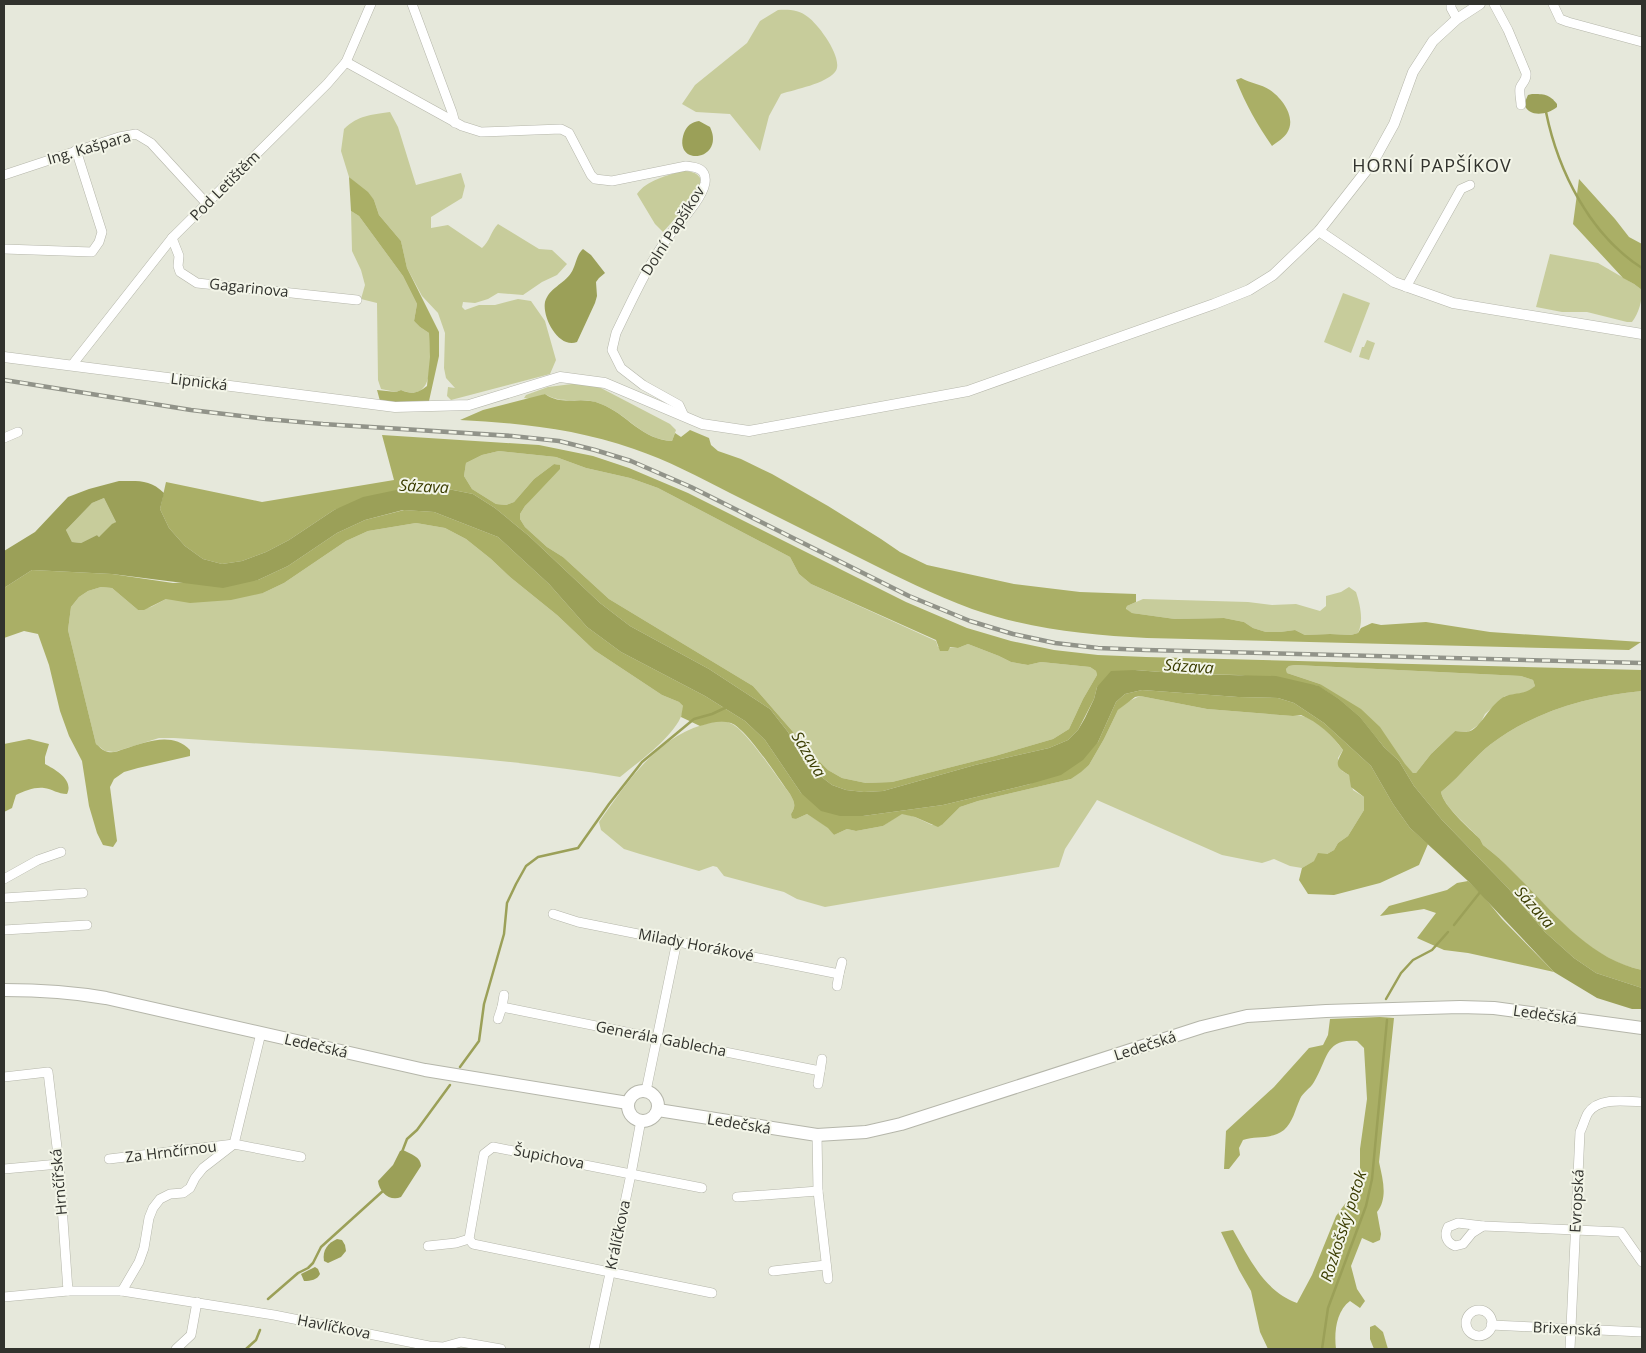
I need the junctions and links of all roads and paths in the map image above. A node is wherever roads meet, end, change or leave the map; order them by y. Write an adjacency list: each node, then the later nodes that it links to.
1 (371, 4): 9 (street, Pod Letištěm)
2 (412, 4): 11 (street)
3 (1451, 4): 7 (street)
4 (1480, 4): 7 (street)
5 (1494, 4): 10 (street)
6 (1553, 4): 8 (street)
7 (1457, 20): 16 (street)
8 (1642, 42)
9 (346, 62): 11 (street, Dolní Papšíkov); 15 (street, Pod Letištěm)
10 (1521, 105)
11 (454, 123): 24 (street, Dolní Papšíkov)
12 (76, 150): 13 (street, Ing. Kašpara); 15 (street, Ing. Kašpara); 18 (street)
13 (4, 175)
14 (1470, 185): 19 (street)
15 (207, 204): 17 (street, Pod Letištěm)
16 (1319, 231): 19 (street); 24 (street, Lipnická)
17 (172, 238): 20 (street, Gagarinova); 23 (street, Pod Letištěm)
18 (4, 248)
19 (1406, 287): 21 (street)
20 (357, 300)
21 (1642, 334)
22 (4, 357): 23 (street, Lipnická)
23 (72, 365): 24 (street, Lipnická)
24 (684, 416)
25 (18, 432): 26 (street)
26 (4, 438)
27 (61, 852): 28 (street)
28 (4, 879)
29 (84, 894): 30 (street)
30 (4, 898)
31 (553, 914): 34 (street, Milady Horákové)
32 (87, 926): 33 (street)
33 (4, 930)
34 (677, 941): 36 (street, Milady Horákové); 44 (street)
35 (842, 962): 36 (street)
36 (840, 974): 37 (street)
37 (837, 986)
38 (4, 990): 43 (main road, Ledečská)
39 (504, 995): 40 (street)
40 (502, 1007): 41 (street); 44 (street, Generála Gablecha)
41 (498, 1019)
42 (1642, 1028): 54 (main road, Ledečská)
43 (262, 1033): 51 (main road, Ledečská); 55 (street, Za Hrnčírnou)
44 (656, 1038): 46 (street, Generála Gablecha); 49 (street)
45 (822, 1059): 46 (street)
46 (820, 1071): 48 (street)
47 (4, 1077): 58 (street, Hrnčířská)
48 (818, 1084)
49 (646, 1091): 51 (main road); 52 (main road)
50 (1642, 1102): 65 (street, Evropská)
51 (628, 1103): 53 (main road)
52 (658, 1110): 53 (main road); 54 (main road, Ledečská)
53 (641, 1120): 60 (street, Králíčkova)
54 (817, 1135): 62 (street)
55 (234, 1144): 56 (street, Za Hrnčírnou); 57 (street, Za Hrnčírnou); 73 (street)
56 (301, 1157)
57 (109, 1159)
58 (58, 1164): 59 (street); 74 (street, Hrnčířská)
59 (4, 1169)
60 (631, 1174): 61 (street, Šupichova); 66 (street, Šupichova); 70 (street, Králíčkova)
61 (702, 1188)
62 (818, 1191): 63 (street); 69 (street)
63 (737, 1196)
64 (1483, 1226): 65 (street)
65 (1575, 1231): 68 (street); 79 (street, Evropská)
66 (468, 1239): 67 (street); 70 (street)
67 (428, 1246)
68 (1642, 1262)
69 (826, 1265): 71 (street); 72 (street)
70 (610, 1271): 75 (street); 84 (street, Králíčkova)
71 (773, 1271)
72 (828, 1279)
73 (122, 1290): 74 (street, Havlíčkova); 77 (street, Havlíčkova)
74 (68, 1291): 76 (street, Havlíčkova)
75 (712, 1293)
76 (4, 1297)
77 (197, 1302): 81 (street, Havlíčkova); 82 (street)
78 (1491, 1325): 79 (street, Brixenská)
79 (1571, 1329): 80 (street, Brixenská); 85 (street, Evropská)
80 (1642, 1332)
81 (486, 1348): 83 (street, Havlíčkova)
82 (176, 1349)
83 (501, 1349)
84 (594, 1349)
85 (1570, 1349)

